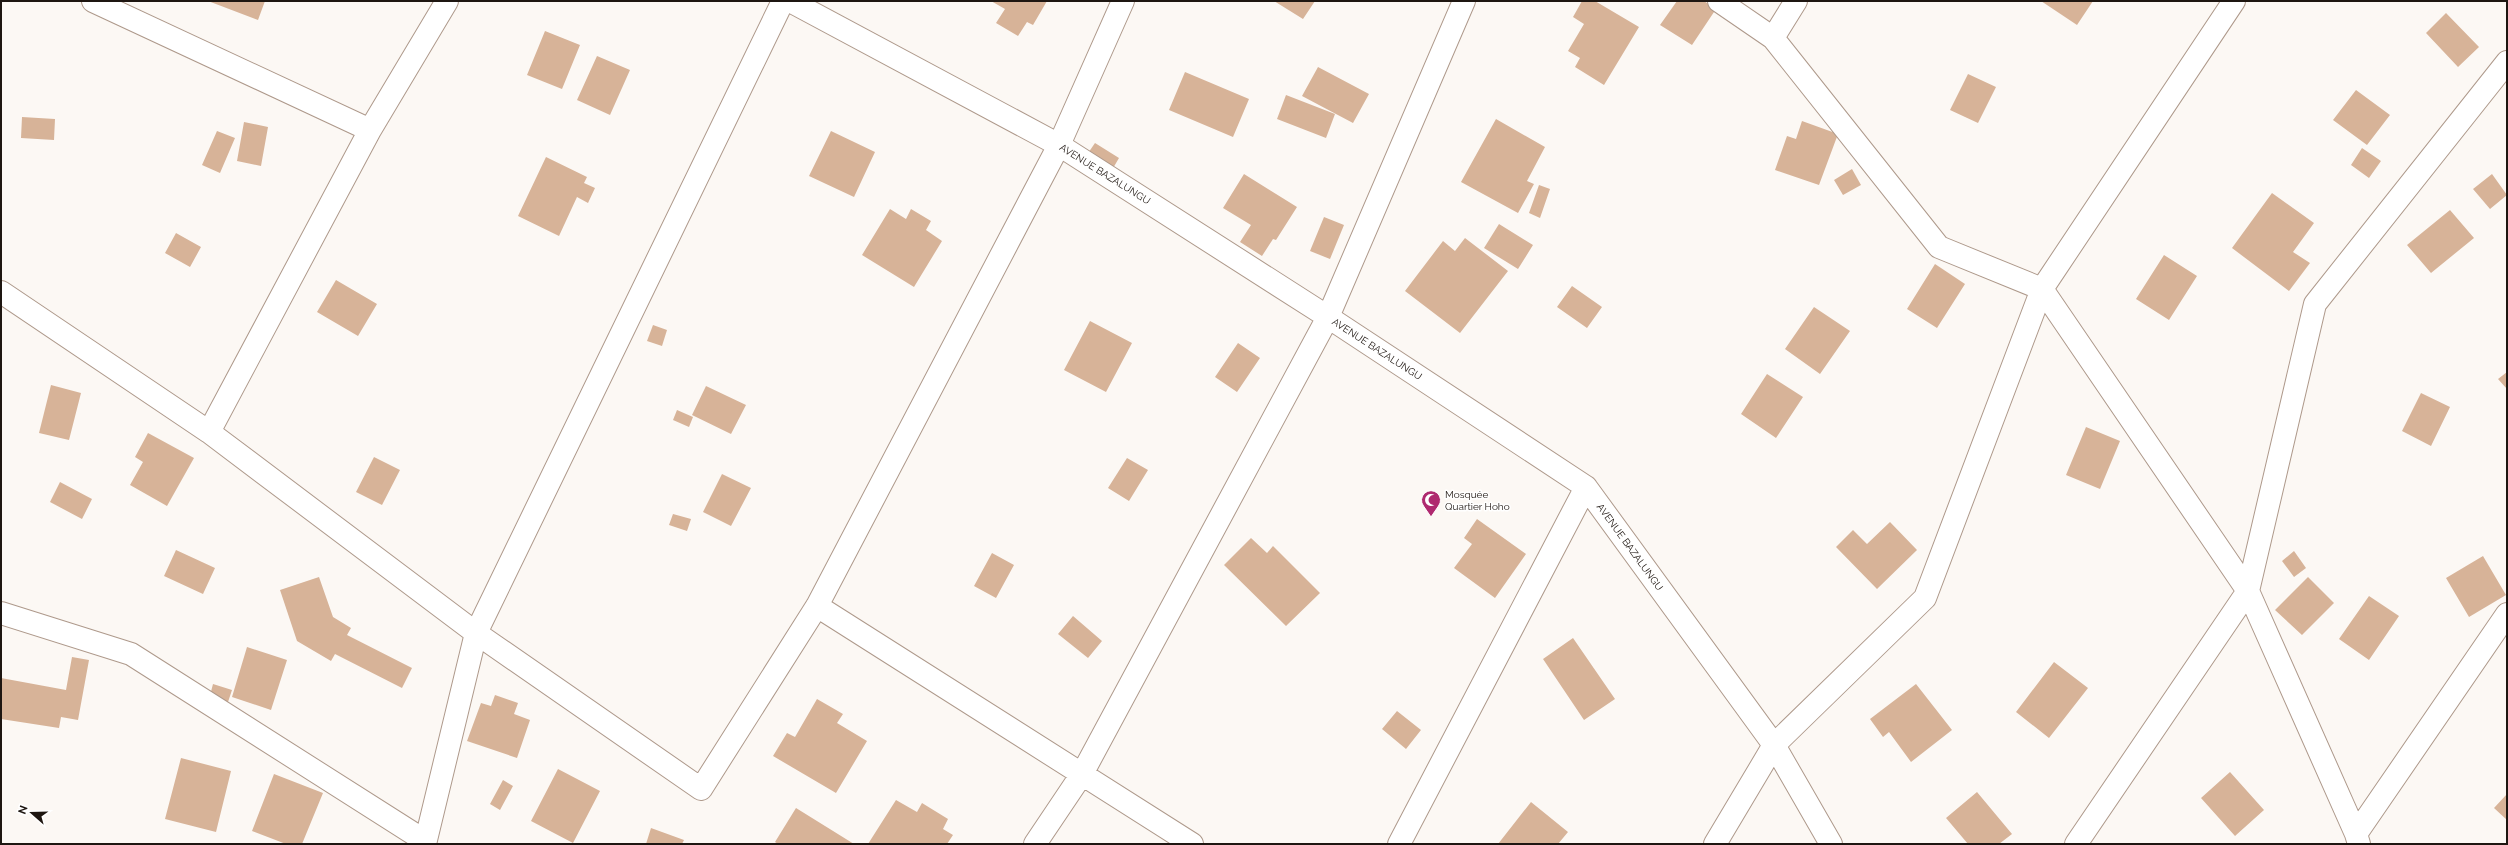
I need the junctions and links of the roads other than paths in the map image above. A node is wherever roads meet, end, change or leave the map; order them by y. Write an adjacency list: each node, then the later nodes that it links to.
1 (93, 1): 12 (street)
2 (447, 1): 12 (street)
3 (783, 1): 23 (street)
4 (790, 1): 13 (street, AVENUE BAZALUNGU)
5 (1123, 1): 13 (street)
6 (1464, 1): 16 (street)
7 (1719, 1): 10 (street)
8 (1796, 1): 10 (street)
9 (2234, 1): 14 (street)
10 (1773, 38): 14 (street)
11 (2507, 62): 19 (street)
12 (370, 130): 17 (street)
13 (1059, 145): 16 (street, AVENUE BAZALUNGU); 20 (street)
14 (2042, 289): 19 (street); 24 (street)
15 (1, 292): 17 (street)
16 (1328, 317): 18 (street, AVENUE BAZALUNGU); 25 (street)
17 (209, 432): 23 (street)
18 (1586, 487): 24 (street, AVENUE BAZALUNGU); 30 (street)
19 (2248, 591): 26 (street); 33 (street)
20 (817, 606): 23 (street); 25 (street)
21 (1, 613): 27 (street)
22 (2507, 614): 26 (street)
23 (476, 633): 27 (street)
24 (1774, 744): 31 (street); 32 (street, AVENUE BAZALUNGU)
25 (1082, 774): 28 (street); 29 (street)
26 (2357, 839)
27 (425, 843)
28 (1035, 844)
29 (1192, 844)
30 (1399, 844)
31 (1715, 844)
32 (1831, 844)
33 (2076, 844)

